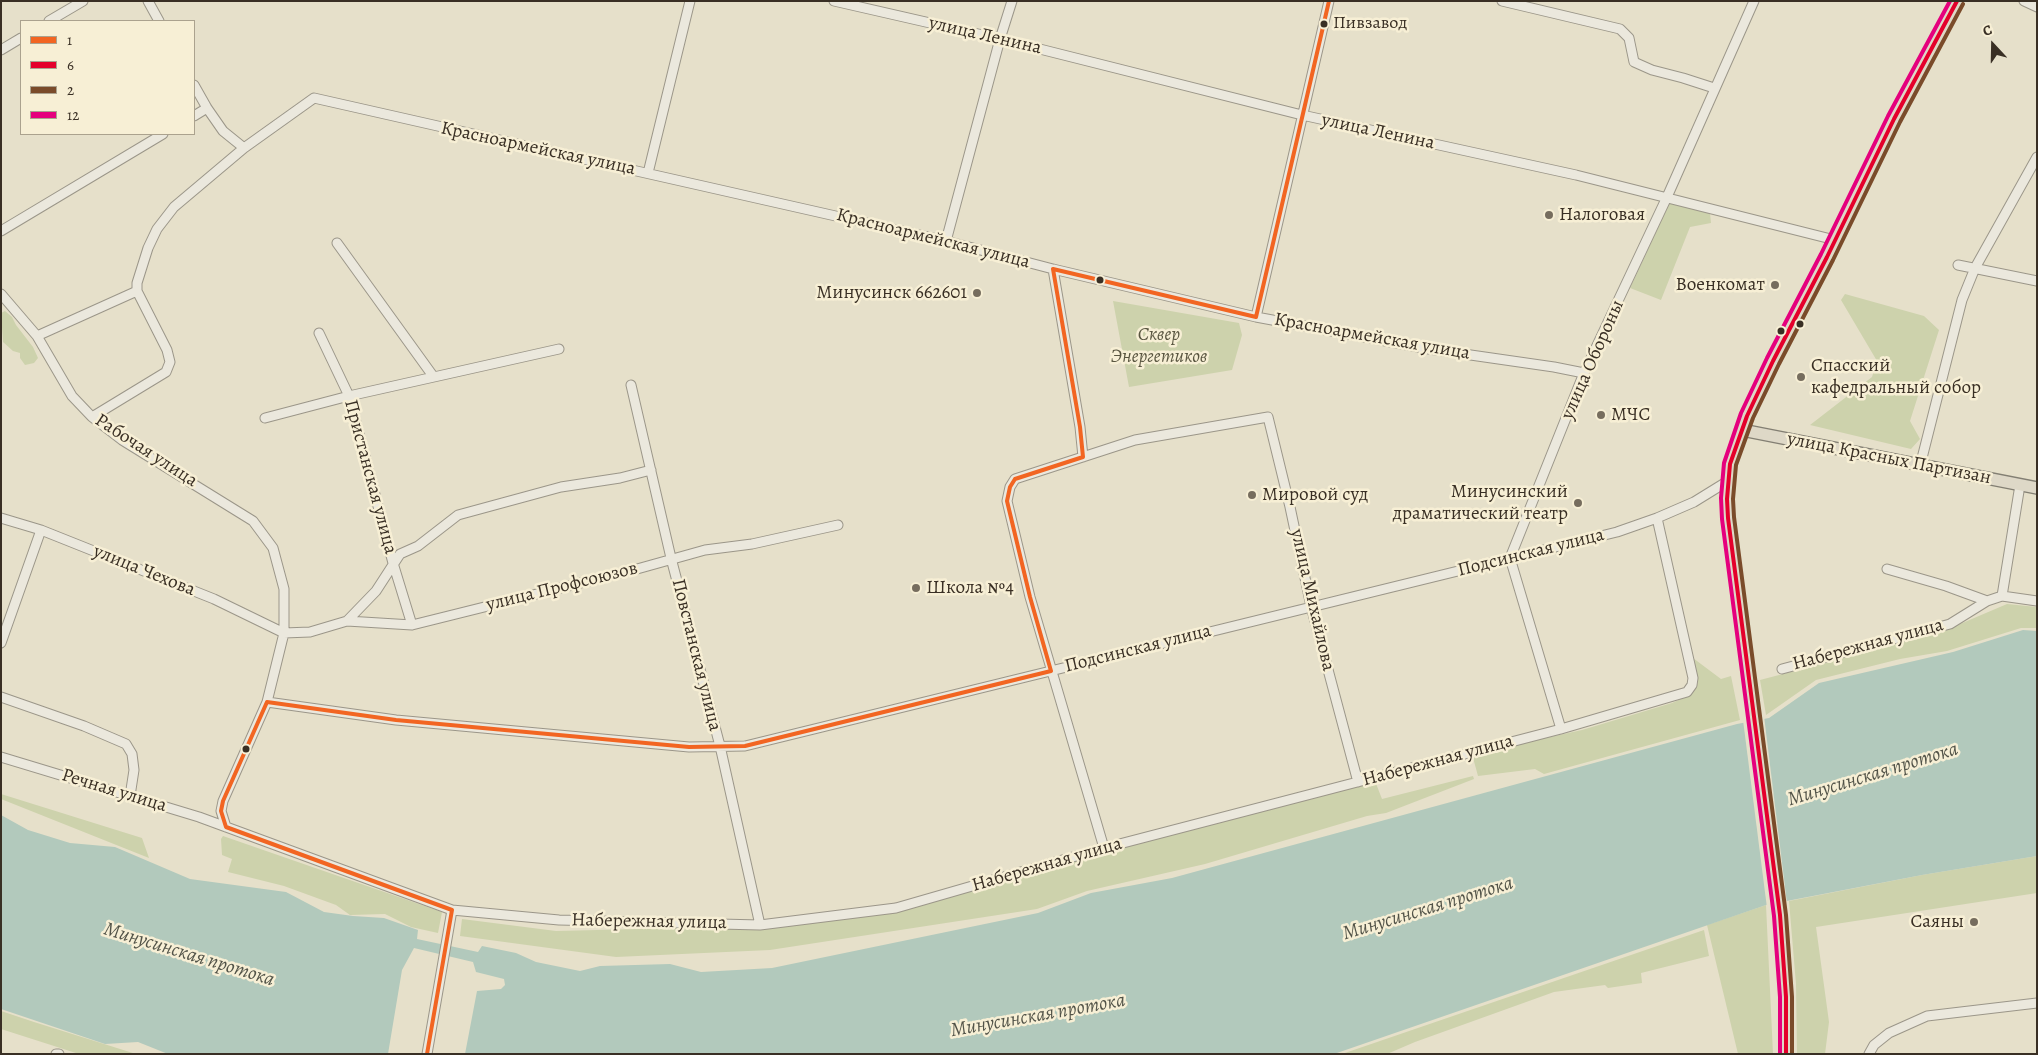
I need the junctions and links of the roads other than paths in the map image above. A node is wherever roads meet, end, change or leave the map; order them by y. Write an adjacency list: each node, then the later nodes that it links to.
1 (83, 1): 12 (street)
2 (148, 1): 13 (street)
3 (690, 1): 25 (street)
4 (834, 1): 15 (street, улица Ленина)
5 (1012, 1): 15 (street)
6 (1329, 1): 21 (street)
7 (1502, 1): 18 (street)
8 (1754, 1): 18 (street, улица Обороны)
9 (1957, 1): 28 (main road)
10 (2024, 1): 11 (street)
11 (2037, 8)
12 (52, 20)
13 (158, 20)
14 (20, 39): 16 (street)
15 (1000, 39): 21 (street, улица Ленина); 29 (street)
16 (1, 50)
17 (195, 86): 19 (street)
18 (1714, 88): 26 (street, улица Обороны)
19 (207, 108): 20 (street); 23 (street)
20 (195, 115)
21 (1302, 115): 26 (street, улица Ленина); 37 (street)
22 (161, 135): 27 (street)
23 (244, 148): 25 (street, Красноармейская улица); 35 (street)
24 (2037, 157): 32 (street)
25 (648, 173): 29 (street, Красноармейская улица)
26 (1667, 197): 28 (street, улица Ленина); 41 (street, улица Обороны)
27 (1, 231)
28 (1835, 240): 47 (main road)
29 (946, 241): 33 (street, Красноармейская улица)
30 (336, 244): 42 (street)
31 (1958, 265): 32 (street)
32 (1975, 268): 34 (street); 49 (street)
33 (1053, 269): 37 (street, Красноармейская улица); 48 (street)
34 (2037, 281)
35 (137, 291): 39 (street); 45 (street)
36 (1, 294): 39 (street, Рабочая улица)
37 (1256, 317): 41 (street, Красноармейская улица)
38 (319, 334): 44 (street, Пристанская улица)
39 (37, 336): 45 (street, Рабочая улица)
40 (559, 349): 42 (street)
41 (1584, 373): 59 (street, улица Обороны)
42 (433, 376): 44 (street)
43 (631, 385): 50 (street, Повстанская улица)
44 (349, 396): 46 (street); 60 (street, Пристанская улица)
45 (92, 417): 68 (street, Рабочая улица)
46 (265, 418)
47 (1742, 430): 49 (main road, улица Красных Партизан); 51 (main road)
48 (1083, 457): 65 (street, улица Михайлова); 71 (street)
49 (1920, 466): 52 (main road, улица Красных Партизан)
50 (651, 470): 58 (street, Повстанская улица); 60 (street)
51 (1728, 481): 55 (street, Подсинская улица); 85 (main road)
52 (2020, 485): 53 (main road, улица Красных Партизан); 62 (street)
53 (2037, 488)
54 (1, 518): 57 (street, улица Чехова)
55 (1657, 518): 59 (street, Подсинская улица); 74 (street, Набережная улица)
56 (838, 525): 58 (street, улица Профсоюзов)
57 (41, 530): 68 (street, улица Чехова); 69 (street)
58 (672, 558): 67 (street, улица Профсоюзов); 75 (street, Повстанская улица)
59 (1510, 558): 65 (street, Подсинская улица); 74 (street)
60 (393, 563): 66 (street); 67 (street, Пристанская улица)
61 (1887, 569): 63 (street)
62 (2002, 596): 63 (street, Набережная улица); 64 (street, Набережная улица)
63 (1988, 601): 70 (street, Набережная улица)
64 (2037, 601)
65 (1311, 606): 71 (street, Подсинская улица); 77 (street, улица Михайлова)
66 (346, 621): 67 (street, улица Профсоюзов); 68 (street, улица Профсоюзов)
67 (412, 625)
68 (284, 633): 73 (street)
69 (1, 643)
70 (1782, 669)
71 (1052, 671): 75 (street, Подсинская улица); 80 (street)
72 (1, 697): 78 (street)
73 (267, 702): 75 (street, Подсинская улица); 79 (street)
74 (1561, 729): 77 (street, Набережная улица)
75 (720, 746): 82 (street, Повстанская улица)
76 (1, 757): 78 (street, Речная улица)
77 (1358, 782): 80 (street, Набережная улица)
78 (130, 796): 79 (street, Речная улица)
79 (226, 827): 81 (street, Набережная улица)
80 (1104, 848): 82 (street, Набережная улица)
81 (452, 910): 82 (street, Набережная улица); 84 (street)
82 (760, 925)
83 (2037, 1003): 86 (street)
84 (427, 1054)
85 (1786, 1054)
86 (1869, 1054)

